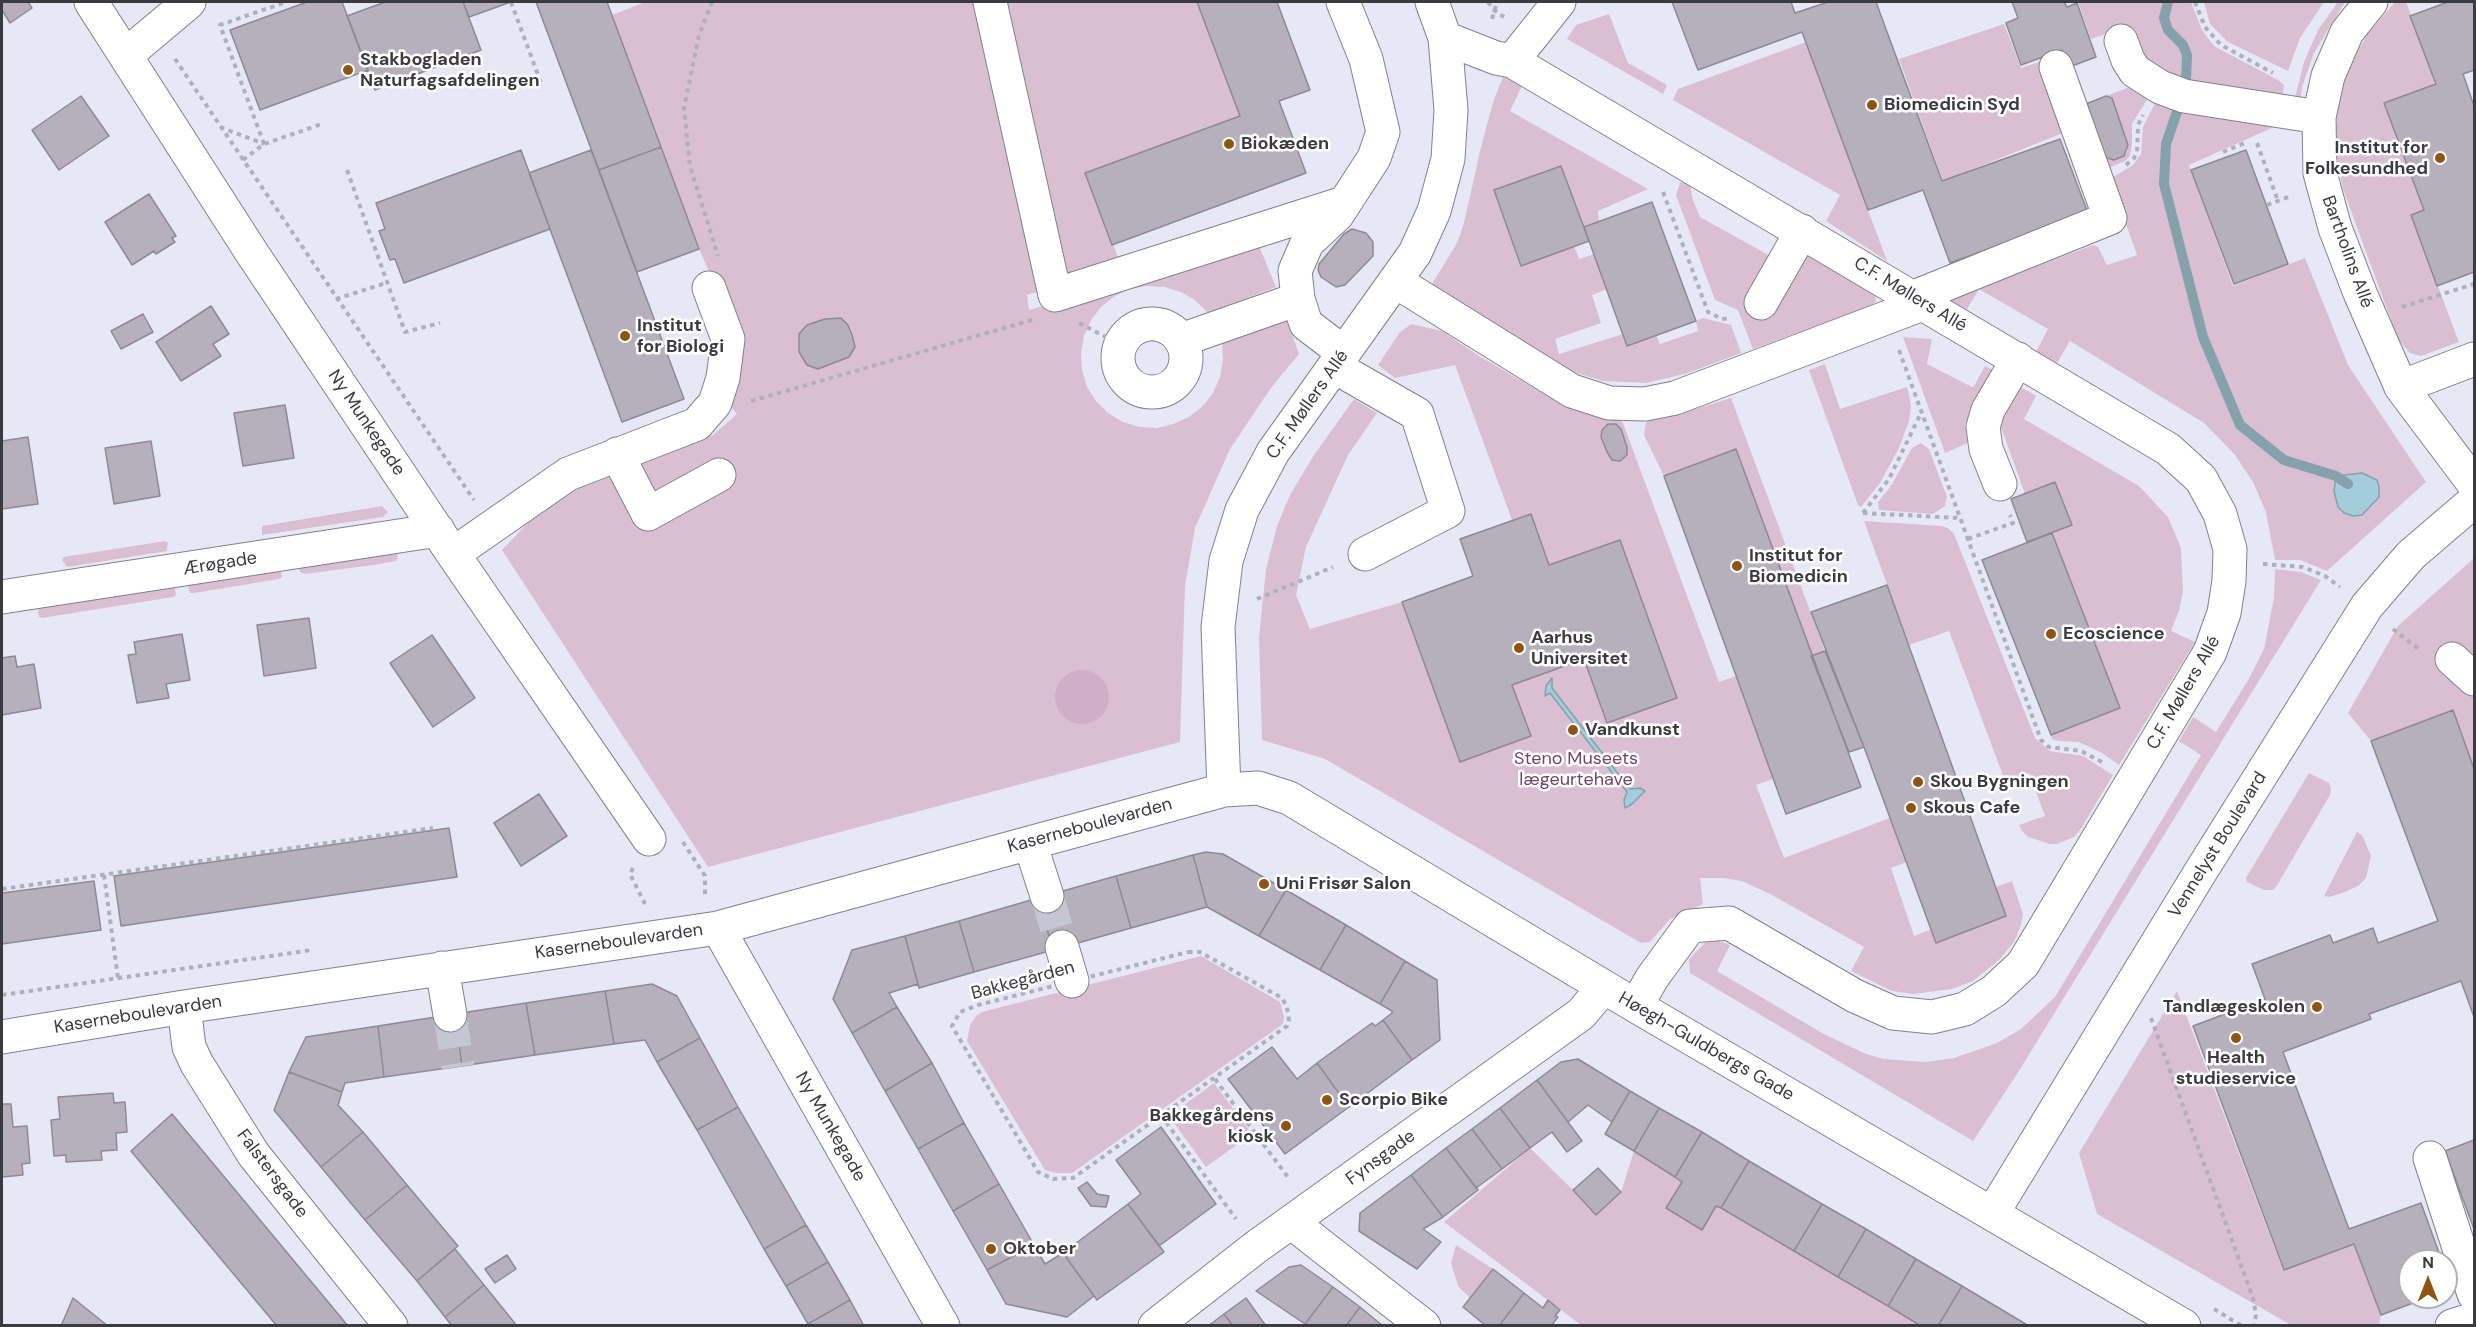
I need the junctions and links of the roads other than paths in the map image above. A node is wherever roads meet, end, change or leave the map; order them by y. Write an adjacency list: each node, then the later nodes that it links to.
1 (91, 2): 10 (street, Ny Munkegade)
2 (189, 2): 10 (street)
3 (990, 2): 14 (street)
4 (1343, 2): 14 (street)
5 (1432, 2): 8 (street, C.F. Møllers Allé)
6 (1559, 2): 11 (street)
7 (2371, 2): 13 (street, Bartholins Allé)
8 (1445, 38): 11 (street, C.F. Møllers Allé); 17 (street, C.F. Møllers Allé)
9 (2121, 41): 13 (street)
10 (126, 55): 31 (street, Ny Munkegade)
11 (1512, 61): 15 (street, C.F. Møllers Allé)
12 (2056, 67): 19 (street)
13 (2319, 117): 25 (street, Bartholins Allé)
14 (1344, 203): 18 (street)
15 (1802, 231): 19 (street, C.F. Møllers Allé); 20 (street)
16 (714, 275): 26 (street)
17 (1395, 281): 19 (street); 24 (street, C.F. Møllers Allé)
18 (1298, 299): 21 (street); 24 (street)
19 (1919, 300): 22 (street, C.F. Møllers Allé)
20 (1761, 303)
21 (1181, 340): 21 (street)
22 (2018, 359): 28 (street); 43 (street, C.F. Møllers Allé)
23 (2475, 359): 25 (street)
24 (1340, 360): 32 (street); 34 (street, C.F. Møllers Allé)
25 (2401, 387): 29 (street, Bartholins Allé)
26 (617, 454): 27 (street); 31 (street)
27 (719, 475)
28 (2000, 484)
29 (2475, 484)
30 (2475, 501): 48 (street, Vennelyst Boulevard)
31 (445, 542): 33 (street, Ærøgade); 35 (street, Ny Munkegade)
32 (1365, 554)
33 (2, 597)
34 (1224, 790): 36 (street, Kaserneboulevarden); 42 (street, Høegh-Guldbergs Gade)
35 (649, 838)
36 (1030, 843): 37 (street); 38 (street, Kaserneboulevarden)
37 (1047, 896)
38 (718, 928): 40 (street, Kaserneboulevarden); 53 (street, Ny Munkegade)
39 (1062, 948): 41 (street)
40 (442, 968): 44 (street, Kaserneboulevarden); 45 (street)
41 (1072, 981)
42 (1604, 987): 43 (street, Høegh-Guldbergs Gade); 49 (street, Fynsgade)
43 (1636, 1006): 48 (street, Høegh-Guldbergs Gade)
44 (184, 1007): 46 (street, Kaserneboulevarden); 52 (street, Falstersgade)
45 (450, 1015)
46 (2, 1037)
47 (2430, 1158): 50 (street)
48 (1992, 1214): 56 (street, Høegh-Guldbergs Gade)
49 (1301, 1215): 54 (street, Fynsgade); 55 (street)
50 (2475, 1294)
51 (2475, 1319): 57 (street)
52 (391, 1326)
53 (943, 1326)
54 (1155, 1326)
55 (1424, 1326)
56 (2184, 1326)
57 (2452, 1326)

